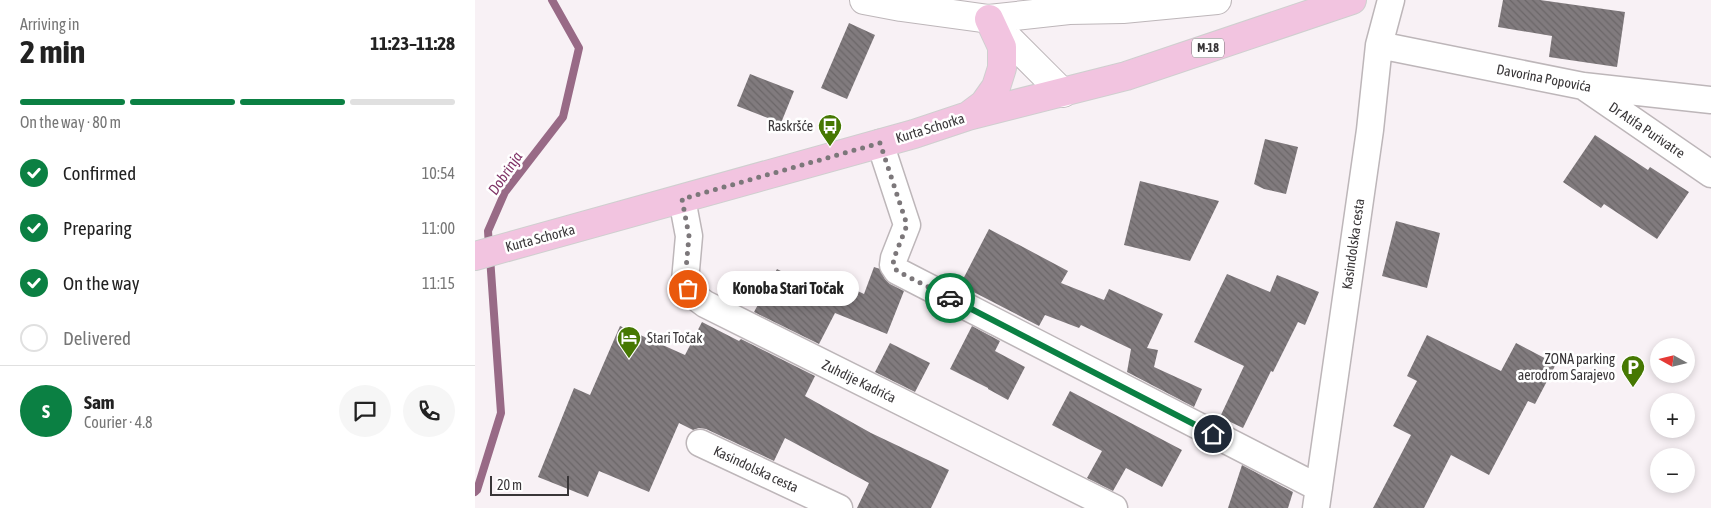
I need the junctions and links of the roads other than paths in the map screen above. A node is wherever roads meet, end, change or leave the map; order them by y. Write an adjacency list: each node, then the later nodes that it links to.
1 (864, 0): 5 (street)
2 (1217, 0): 5 (street)
3 (1352, 0): 8 (main road, Kurta Schorka / M-18)
4 (1391, 0): 6 (street, Kasindolska cesta)
5 (989, 19): 8 (street); 10 (main road)
6 (1379, 45): 7 (street, Davorina Popovića); 16 (street, Kasindolska cesta)
7 (1583, 86): 9 (street, Davorina Popovića); 12 (street, Dr Atifa Purivatre)
8 (1063, 93): 10 (main road, Kurta Schorka / M-18)
9 (1711, 100)
10 (969, 116): 11 (main road, Kurta Schorka / M-18)
11 (880, 143): 13 (main road, Kurta Schorka / M-18); 16 (street, Kasindolska cesta)
12 (1711, 174)
13 (682, 199): 14 (main road, Kurta Schorka / M-18); 18 (street, Zuhdije Kadrića)
14 (475, 256)
15 (700, 443): 17 (street, Kasindolska cesta)
16 (1317, 498)
17 (839, 508)
18 (1114, 508)

